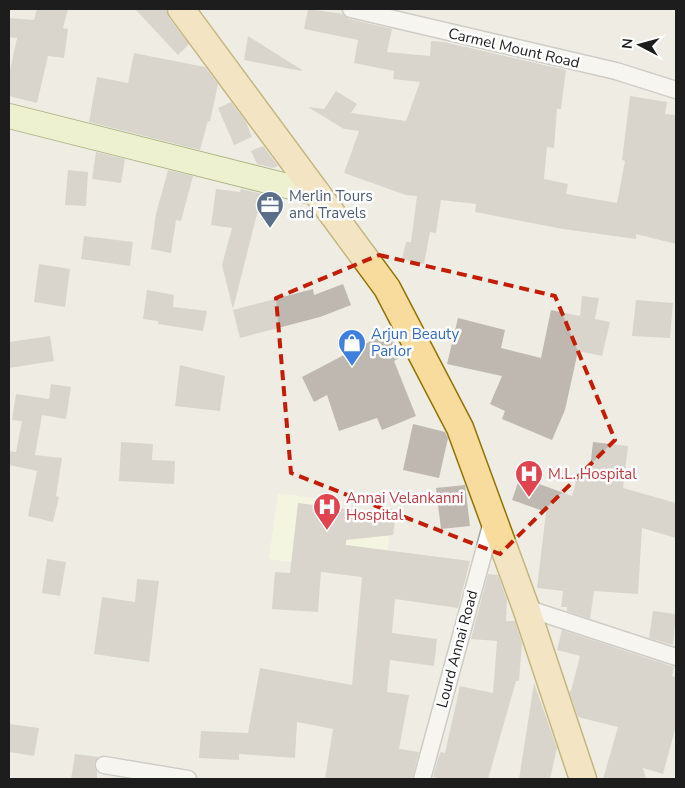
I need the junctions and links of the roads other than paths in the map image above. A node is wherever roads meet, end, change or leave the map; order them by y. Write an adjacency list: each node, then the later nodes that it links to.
1 (180, 9): 5 (main road)
2 (351, 9): 3 (street, Carmel Mount Road)
3 (676, 90)
4 (9, 120): 5 (street)
5 (319, 194): 6 (main road)
6 (493, 518): 7 (main road); 11 (street, Lourd Annai Road)
7 (526, 608): 8 (street); 12 (main road)
8 (676, 657)
9 (104, 765): 10 (street)
10 (188, 779)
11 (422, 779)
12 (583, 779)

